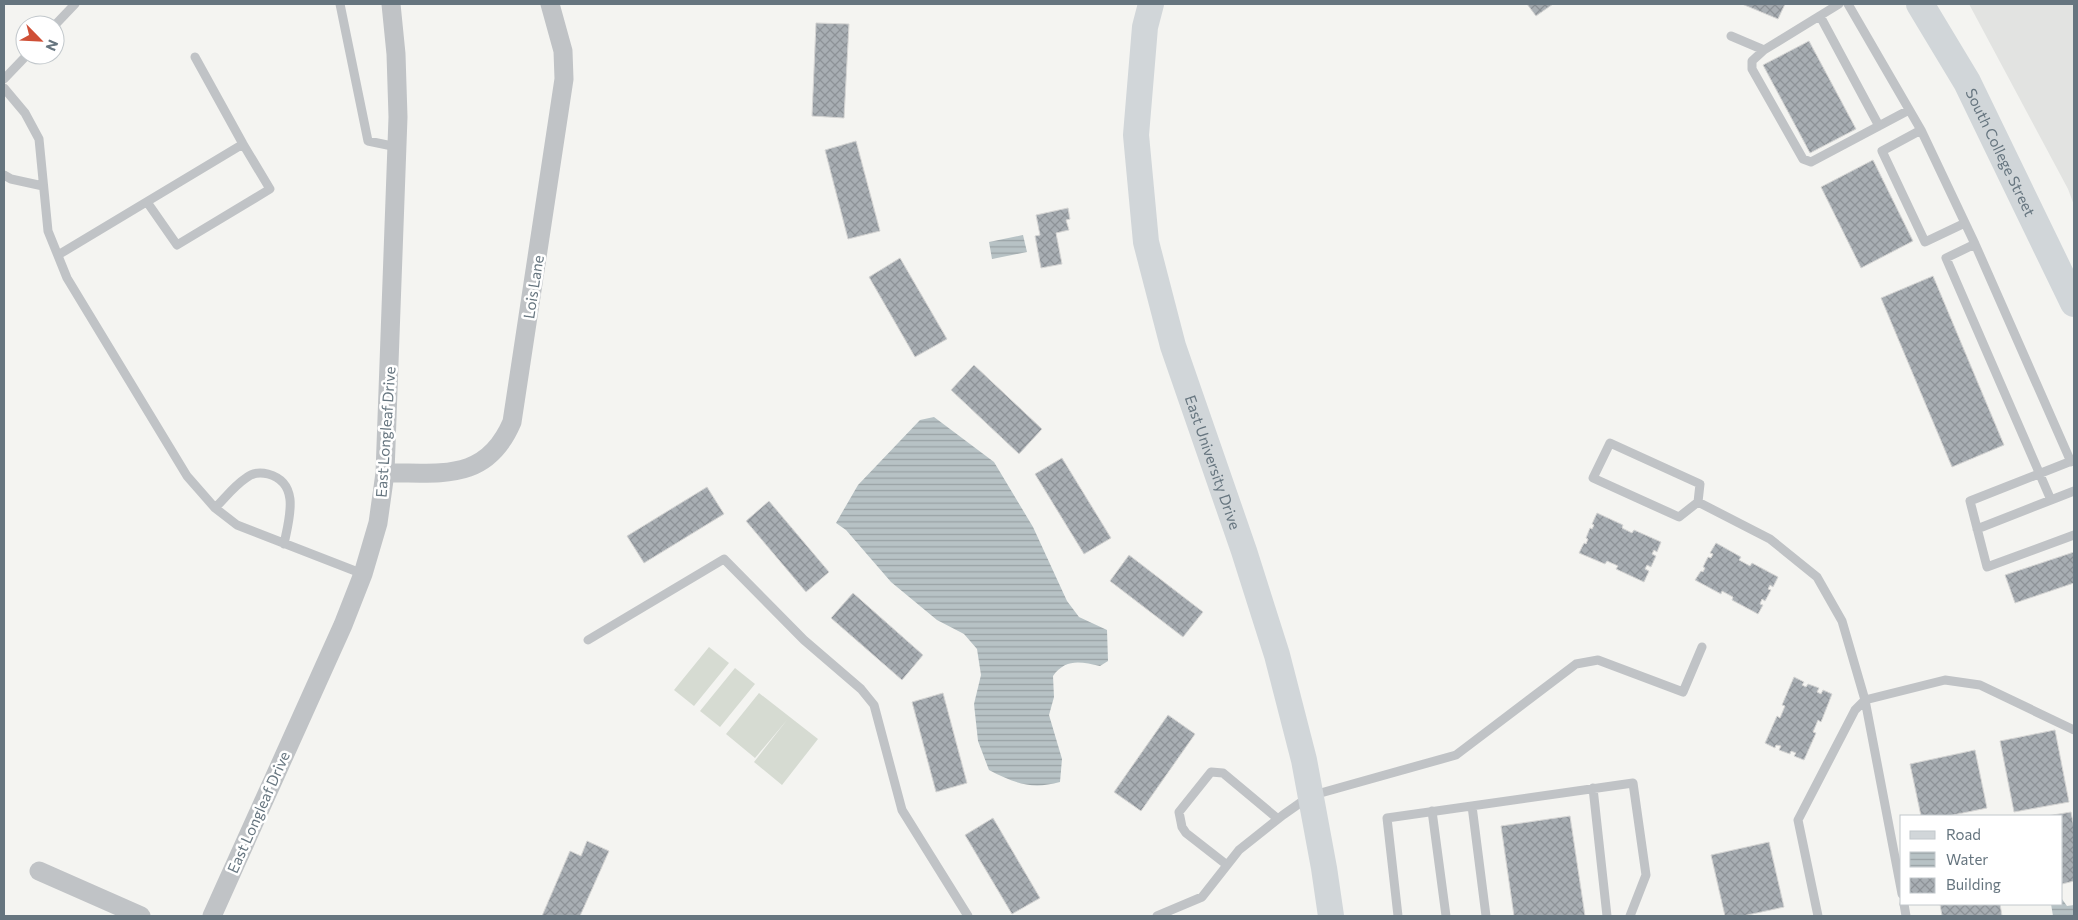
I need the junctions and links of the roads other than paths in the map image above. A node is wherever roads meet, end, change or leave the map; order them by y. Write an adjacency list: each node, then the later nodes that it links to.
1 (75, 4): 9 (lane)
2 (340, 4): 21 (lane)
3 (390, 4): 21 (street, East Longleaf Drive)
4 (550, 4): 30 (street, Lois Lane)
5 (1151, 4): 45 (main road, East University Drive)
6 (1840, 4): 10 (lane)
7 (1848, 4): 17 (lane)
8 (1920, 4): 28 (main road, South College Street)
9 (65, 15)
10 (1820, 16): 12 (lane); 18 (lane)
11 (1731, 36): 12 (lane)
12 (1764, 50): 18 (lane)
13 (195, 57): 20 (lane)
14 (17, 65): 15 (lane)
15 (4, 79)
16 (4, 88): 23 (lane)
17 (1909, 110): 18 (lane); 19 (lane)
18 (1879, 126)
19 (1921, 130): 25 (lane); 25 (lane)
20 (243, 144): 24 (lane); 24 (lane)
21 (397, 147): 30 (street, East Longleaf Drive)
22 (4, 175): 23 (lane)
23 (43, 186): 27 (lane)
24 (147, 202): 27 (lane)
25 (1965, 223): 26 (lane)
26 (1975, 244): 29 (lane); 31 (lane)
27 (58, 255): 35 (lane)
28 (2074, 303)
29 (2073, 461): 31 (lane)
30 (385, 473): 39 (street, East Longleaf Drive)
31 (2040, 474): 33 (lane); 36 (lane)
32 (2074, 491): 33 (lane)
33 (2051, 500): 36 (lane)
34 (1698, 502): 34 (lane); 42 (lane)
35 (215, 508): 38 (lane); 38 (lane)
36 (1977, 529): 37 (lane)
37 (2074, 535)
38 (284, 544): 39 (lane)
39 (363, 574): 53 (street, East Longleaf Drive)
40 (588, 640): 54 (lane)
41 (1702, 647): 45 (lane)
42 (1865, 700): 43 (lane); 51 (lane); 62 (lane)
43 (2074, 730)
44 (1593, 788): 46 (lane); 60 (lane); 61 (lane)
45 (1310, 796): 48 (lane); 56 (main road, East University Drive)
46 (1472, 806): 47 (lane); 59 (lane)
47 (1432, 812): 57 (lane); 58 (lane)
48 (1278, 818): 49 (lane); 49 (lane)
49 (1227, 865): 55 (lane)
50 (39, 871): 52 (street)
51 (1900, 884)
52 (141, 916)
53 (212, 916)
54 (968, 916)
55 (1157, 916)
56 (1331, 916)
57 (1398, 916)
58 (1446, 916)
59 (1486, 916)
60 (1607, 916)
61 (1630, 916)
62 (1818, 916)

